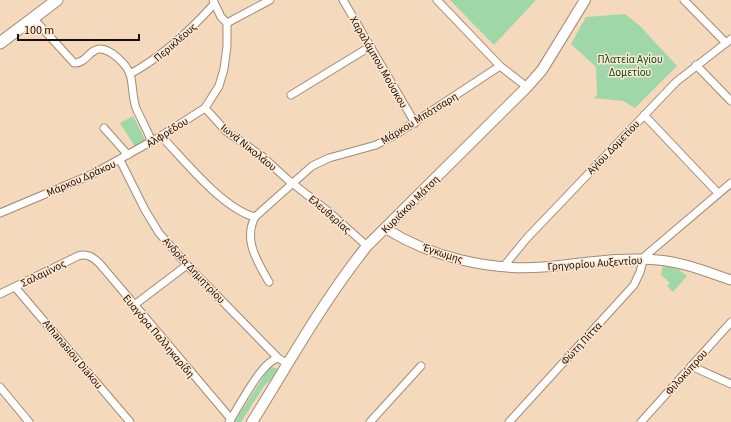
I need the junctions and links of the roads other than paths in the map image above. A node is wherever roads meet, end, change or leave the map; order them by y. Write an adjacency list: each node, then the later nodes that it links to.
1 (57, 0): 8 (main road)
2 (270, 0): 9 (street)
3 (343, 0): 12 (street, Χαραλάμπου Μούσκου)
4 (437, 0): 14 (street)
5 (585, 0): 16 (main road, Κυριάκου Μάτση)
6 (684, 0): 10 (street)
7 (214, 2): 9 (street); 15 (street, Περικλέους)
8 (33, 18): 11 (main road); 15 (street)
9 (227, 23): 19 (street)
10 (728, 41): 13 (street, Αγίου Δομετίου)
11 (0, 43)
12 (371, 46): 17 (street); 21 (street, Χαραλάμπου Μούσκου)
13 (696, 65): 18 (street); 20 (street, Αγίου Δομετίου)
14 (500, 66): 16 (street); 21 (street, Μάρκου Μπότσαρη)
15 (130, 74): 24 (street)
16 (527, 87): 32 (main road, Κυριάκου Μάτση)
17 (291, 95)
18 (731, 101)
19 (205, 108): 23 (street, Αλφρέδου); 27 (street, Ιωνά Νικολάου)
20 (644, 115): 29 (street); 37 (street, Αγίου Δομετίου)
21 (415, 123): 27 (street, Μάρκου Μπότσαρη)
22 (104, 128): 25 (street, Μάρκου Δράκου)
23 (161, 136): 24 (street, Αλφρέδου); 31 (street)
24 (152, 142): 25 (street, Αλφρέδου)
25 (128, 155): 26 (street, Μάρκου Δράκου)
26 (120, 160): 30 (street, Μάρκου Δράκου); 36 (street, Ανδρέα Δημητρίου)
27 (292, 183): 31 (street, Μάρκου Μπότσαρη); 33 (street, Ελευθερίας)
28 (731, 183): 29 (street)
29 (718, 193): 35 (street)
30 (0, 214)
31 (255, 217): 39 (street)
32 (385, 228): 33 (main road, Κυριάκου Μάτση); 37 (street, Έγκωμης)
33 (367, 246): 45 (main road, Κυριάκου Μάτση)
34 (87, 255): 40 (street, Σαλαμίνος); 42 (street, Ευαγόρα Παλληκαρίδη)
35 (642, 259): 37 (street, Γρηγορίου Αυξεντίου); 38 (street, Γρηγορίου Αυξεντίου); 55 (street, Φώτη Πίττα)
36 (187, 265): 42 (street); 44 (street, Ανδρέα Δημητρίου)
37 (504, 266)
38 (731, 280)
39 (268, 282)
40 (15, 287): 41 (street, Σαλαμίνος); 52 (street, Athanasiou Diakou)
41 (0, 294)
42 (133, 306): 50 (street, Ευαγόρα Παλληκαρίδη)
43 (731, 322): 47 (street, Φιλοκύπρου)
44 (278, 358): 45 (street, Ανδρέα Δημητρίου); 50 (street)
45 (288, 364): 53 (main road, Κυριάκου Μάτση)
46 (421, 366): 54 (street)
47 (691, 366): 48 (street); 56 (street, Φιλοκύπρου)
48 (731, 384)
49 (0, 387): 51 (street)
50 (230, 421)
51 (29, 422)
52 (130, 422)
53 (252, 422)
54 (370, 422)
55 (509, 422)
56 (641, 422)

